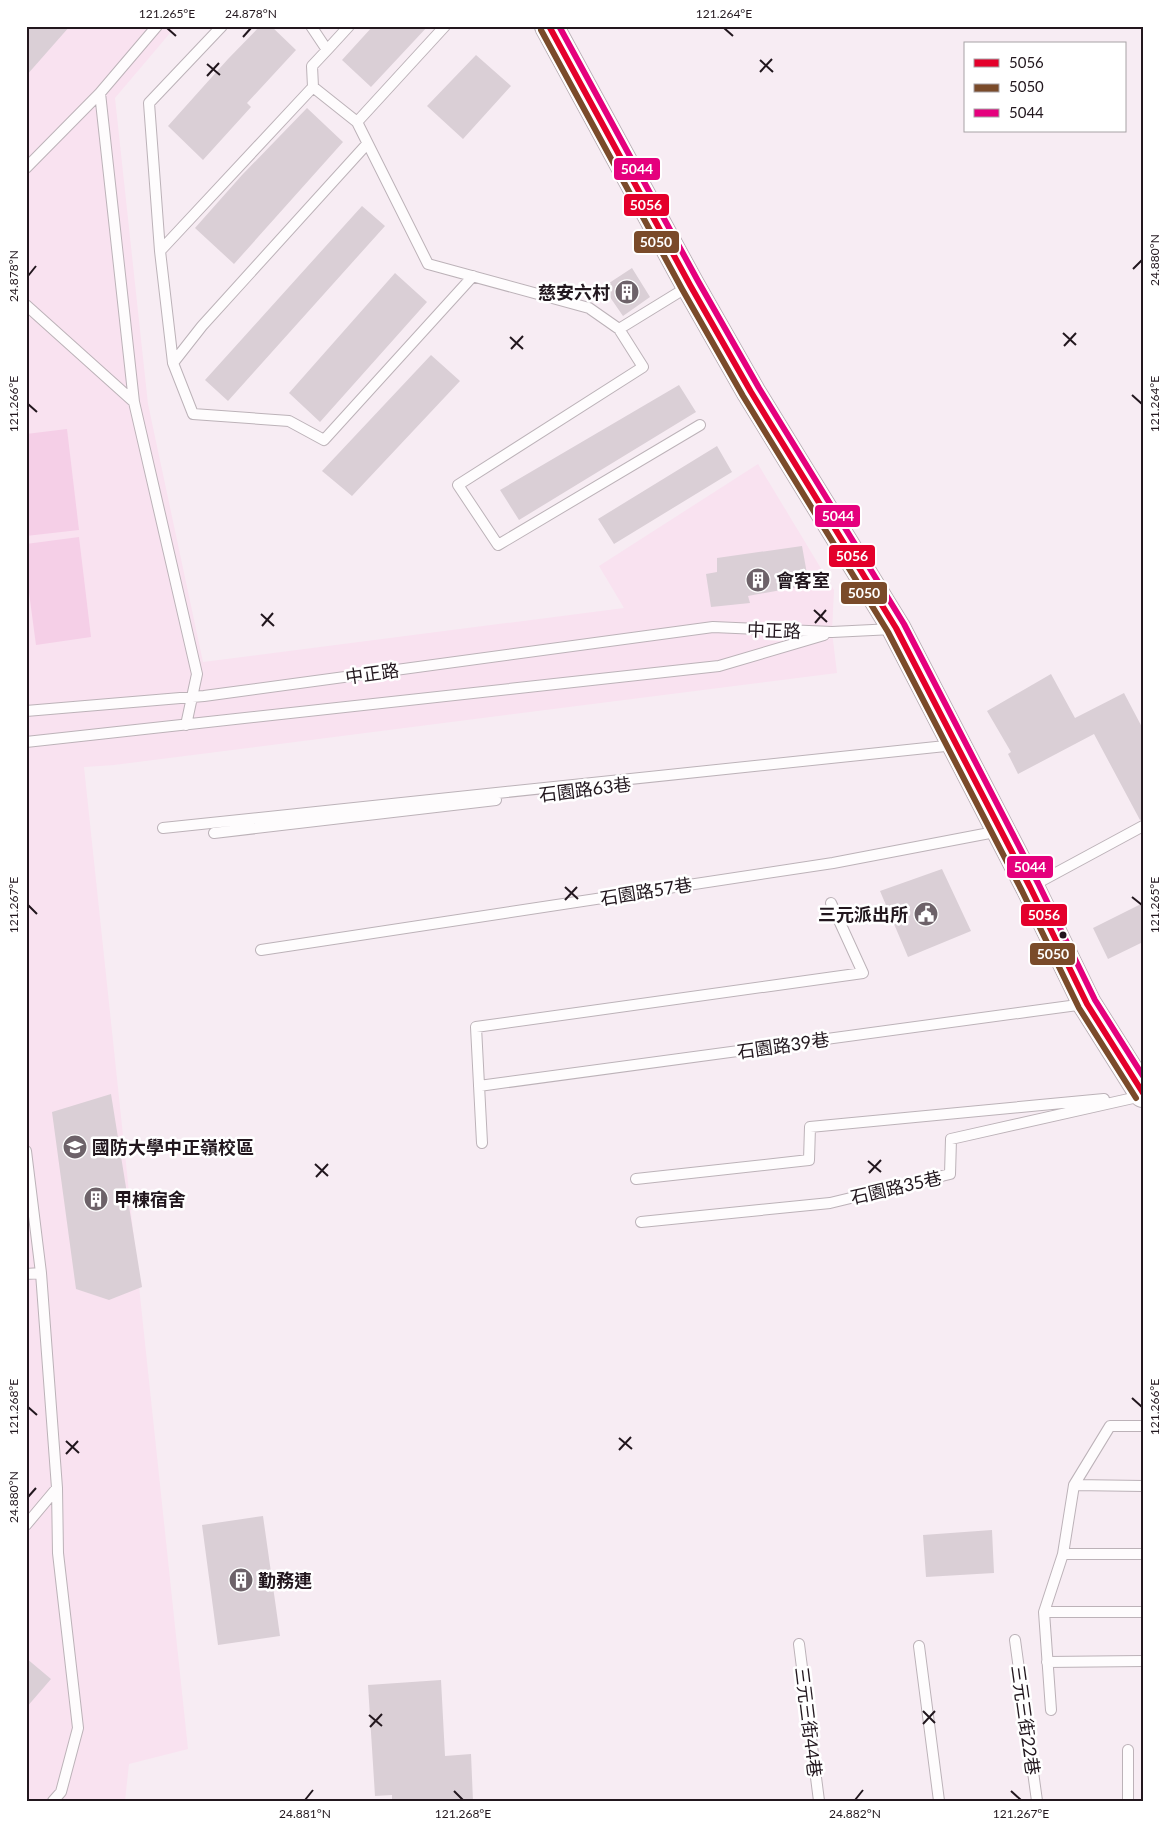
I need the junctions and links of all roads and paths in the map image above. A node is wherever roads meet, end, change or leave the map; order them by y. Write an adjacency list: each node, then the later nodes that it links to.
1 (157, 26): 9 (lane)
2 (222, 26): 13 (lane)
3 (312, 26): 7 (lane)
4 (349, 26): 7 (lane)
5 (445, 26): 10 (lane)
6 (550, 26): 15 (main road)
7 (327, 50): 8 (lane)
8 (313, 87): 10 (lane); 13 (lane)
9 (100, 93): 12 (lane); 19 (lane)
10 (357, 122): 11 (lane)
11 (367, 144): 14 (lane); 18 (lane)
12 (26, 168)
13 (160, 251): 18 (lane)
14 (473, 276): 17 (lane); 18 (lane)
15 (690, 285): 17 (lane); 21 (main road)
16 (26, 305): 19 (lane)
17 (619, 329): 20 (lane)
18 (174, 363)
19 (134, 402): 24 (lane)
20 (700, 424)
21 (896, 628): 22 (lane); 26 (main road)
22 (832, 632): 23 (lane, 中正路); 24 (lane, 中正路)
23 (26, 711)
24 (186, 725): 25 (lane, 中正路)
25 (26, 742)
26 (956, 744): 28 (lane); 29 (main road); 30 (lane, 石園路63巷)
27 (1143, 826): 31 (lane)
28 (163, 828)
29 (1001, 831): 31 (main road); 33 (lane, 石園路57巷)
30 (214, 833)
31 (1030, 887): 34 (main road)
32 (831, 903): 35 (lane)
33 (261, 950)
34 (1087, 1004): 35 (lane, 石園路39巷); 36 (main road)
35 (479, 1086): 37 (lane)
36 (1143, 1095): 39 (lane); 40 (lane, 石園路35巷)
37 (482, 1143)
38 (26, 1151): 41 (lane)
39 (636, 1179)
40 (641, 1222)
41 (41, 1273): 42 (lane); 46 (lane)
42 (26, 1274)
43 (1143, 1426): 44 (lane)
44 (1074, 1485): 45 (lane); 48 (lane)
45 (1143, 1486)
46 (58, 1488): 47 (lane); 59 (lane)
47 (26, 1525)
48 (1063, 1554): 49 (lane); 50 (lane)
49 (1143, 1554)
50 (1044, 1612): 51 (lane); 56 (lane)
51 (1143, 1612)
52 (1015, 1640): 62 (lane, 三元三街22巷)
53 (799, 1644): 60 (lane, 三元三街44巷)
54 (919, 1646): 61 (lane)
55 (1143, 1661): 56 (lane)
56 (1047, 1662): 57 (lane)
57 (1052, 1710)
58 (1128, 1750): 63 (lane)
59 (53, 1801)
60 (819, 1801)
61 (939, 1801)
62 (1038, 1801)
63 (1128, 1801)

